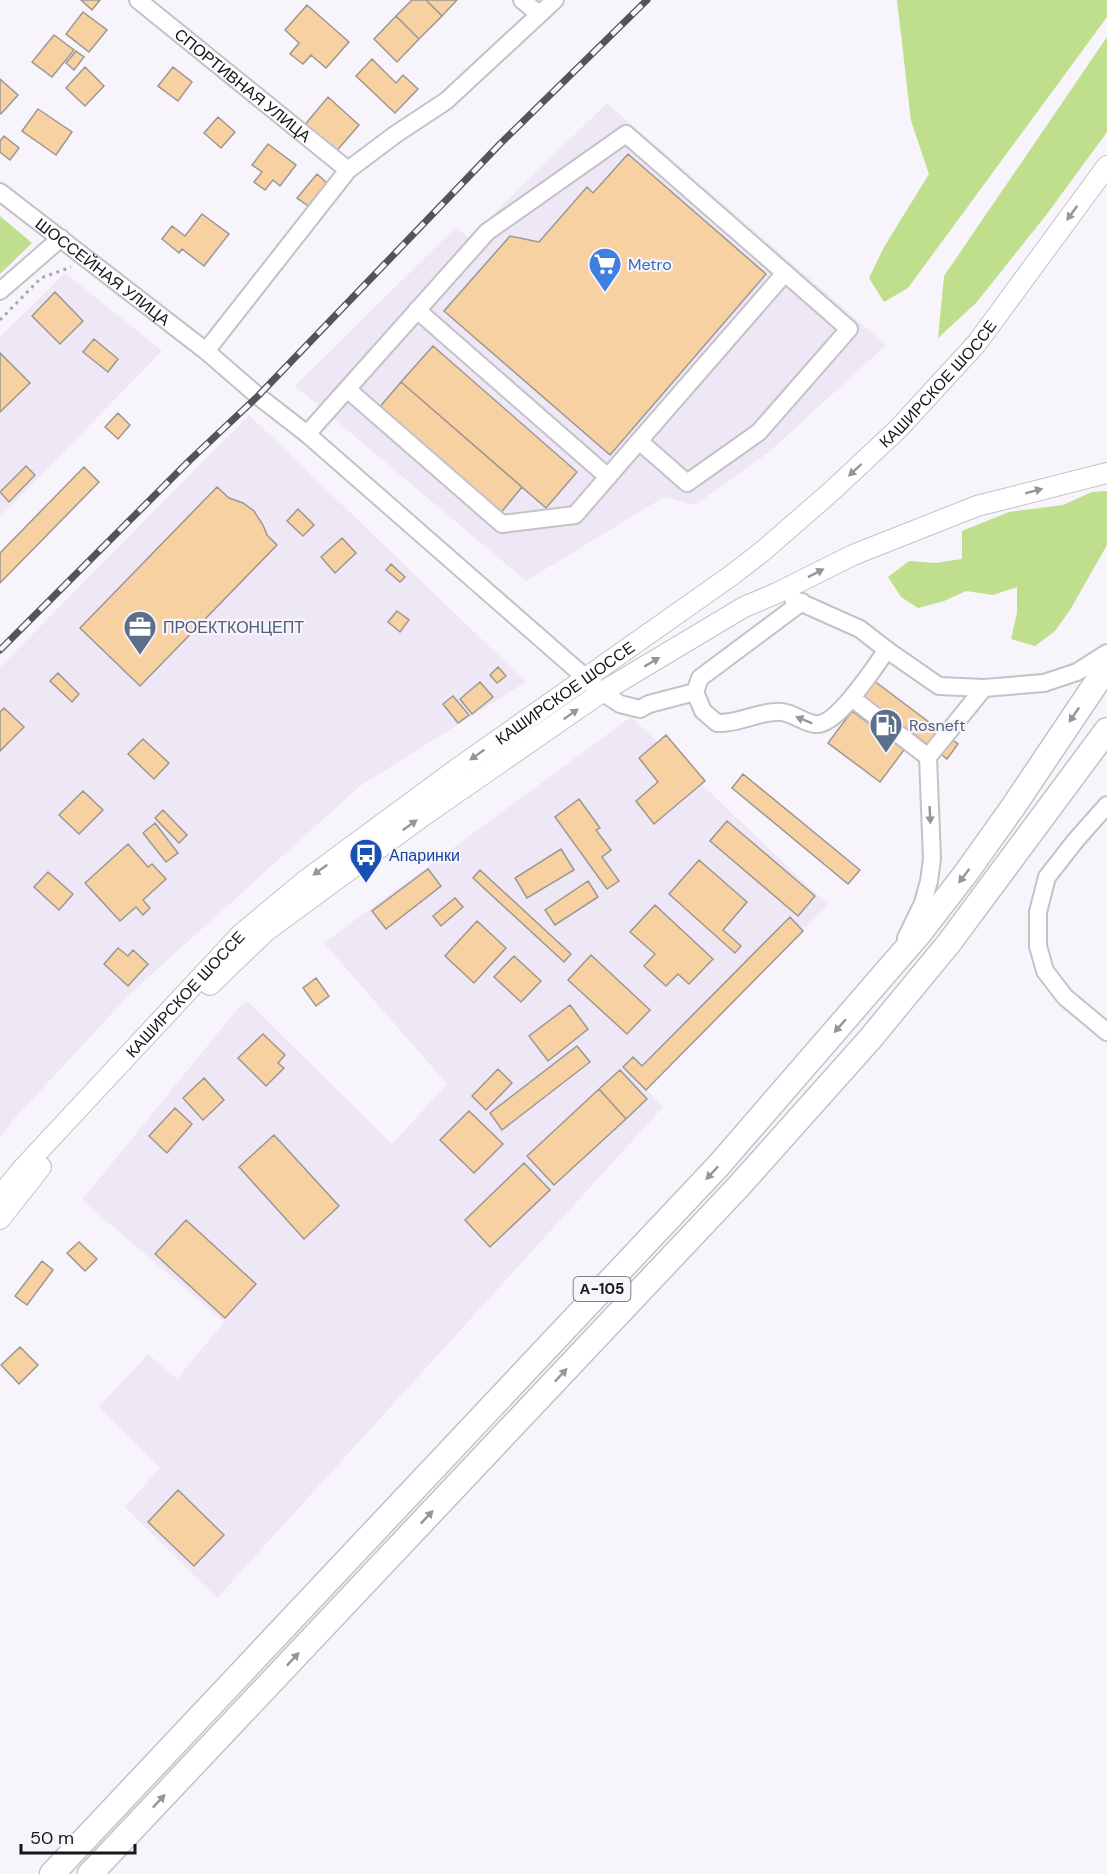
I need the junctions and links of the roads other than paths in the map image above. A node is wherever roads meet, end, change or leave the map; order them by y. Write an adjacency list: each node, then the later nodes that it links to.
1 (138, 0): 6 (street, СПОРТИВНАЯ УЛИЦА)
2 (522, 0): 4 (street)
3 (555, 0): 4 (street)
4 (539, 14): 6 (street)
5 (1107, 165): 18 (main road, КАШИРСКОЕ ШОССЕ, one-way to 18)
6 (348, 170): 12 (street)
7 (0, 192): 8 (street, ШОССЕЙНАЯ УЛИЦА)
8 (60, 238): 10 (street); 12 (street, ШОССЕЙНАЯ УЛИЦА)
9 (785, 273): 11 (street); 15 (street); 15 (street)
10 (0, 291)
11 (417, 310): 13 (street); 17 (street)
12 (206, 351): 14 (street, ШОССЕЙНАЯ УЛИЦА)
13 (347, 389): 14 (street); 17 (street)
14 (307, 434): 25 (street, ШОССЕЙНАЯ УЛИЦА)
15 (639, 441): 17 (street)
16 (1107, 473): 19 (main road, КАШИРСКОЕ ШОССЕ, one-way to 16)
17 (608, 477)
18 (732, 575): 21 (main road); 25 (main road, КАШИРСКОЕ ШОССЕ)
19 (777, 593): 20 (street); 21 (main road, КАШИРСКОЕ ШОССЕ)
20 (802, 602): 22 (street); 28 (street)
21 (744, 607): 27 (main road, КАШИРСКОЕ ШОССЕ, one-way to 21)
22 (887, 650): 26 (street); 29 (street)
23 (1107, 653): 26 (street)
24 (1107, 667): 33 (highway, А-105, one-way to 33)
25 (586, 678): 27 (street, ШОССЕЙНАЯ УЛИЦА); 35 (main road, КАШИРСКОЕ ШОССЕ, one-way to 35)
26 (984, 688): 31 (street)
27 (602, 692): 28 (street, ШОССЕЙНАЯ УЛИЦА); 36 (main road, КАШИРСКОЕ ШОССЕ, one-way to 27)
28 (695, 692): 29 (street, one-way to 28)
29 (852, 698): 31 (street)
30 (1107, 730): 38 (highway, А-105, one-way to 30)
31 (928, 756): 33 (street, one-way to 33)
32 (1107, 805): 34 (street)
33 (864, 998): 37 (highway, А-105, one-way to 37)
34 (1107, 1032)
35 (0, 1197)
36 (0, 1219)
37 (52, 1874)
38 (90, 1874)

